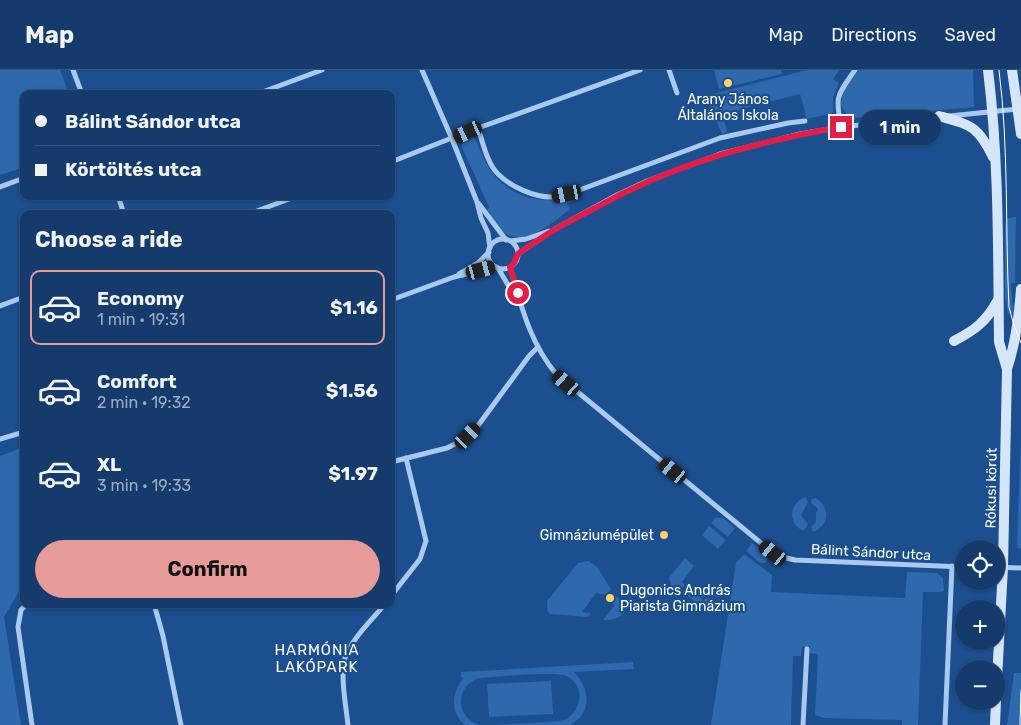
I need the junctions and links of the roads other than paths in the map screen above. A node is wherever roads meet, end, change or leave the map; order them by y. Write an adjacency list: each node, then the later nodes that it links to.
1 (73, 70): 9 (street)
2 (322, 70): 10 (street)
3 (422, 70): 19 (street)
4 (640, 70): 17 (street)
5 (669, 70): 11 (street)
6 (855, 70): 16 (street)
7 (988, 70): 13 (main road, Rókusi körút)
8 (1012, 70): 12 (main road)
9 (80, 90)
10 (268, 90)
11 (677, 93)
12 (1019, 109): 13 (street); 18 (main road)
13 (992, 111): 14 (street); 21 (main road, Rókusi körút)
14 (939, 116): 16 (street); 21 (main road)
15 (805, 121): 17 (street)
16 (841, 127): 27 (street)
17 (478, 128): 19 (street)
18 (1021, 134)
19 (452, 139): 20 (street); 25 (street)
20 (395, 160)
21 (995, 162): 37 (main road, Rókusi körút)
22 (20, 180): 23 (street)
23 (0, 187)
24 (286, 200): 26 (street)
25 (477, 202): 28 (street); 29 (street)
26 (260, 210)
27 (555, 229): 28 (street); 30 (street)
28 (509, 241): 29 (street); 30 (street)
29 (489, 250): 31 (street); 33 (street)
30 (518, 254): 32 (street)
31 (497, 267): 32 (street); 33 (street); 39 (street, Bálint Sándor utca)
32 (510, 267): 39 (street, Bálint Sándor utca)
33 (454, 277): 36 (street)
34 (1021, 288): 40 (main road, Rókusi körút)
35 (20, 298): 38 (street)
36 (395, 299)
37 (998, 299): 41 (main road); 42 (main road, Rókusi körút)
38 (0, 306)
39 (522, 309): 43 (street, Bálint Sándor utca)
40 (1018, 329): 42 (main road); 44 (main road, Rókusi körút)
41 (954, 341)
42 (999, 342): 44 (main road, Rókusi körút)
43 (537, 348): 47 (street); 50 (street, Bálint Sándor utca)
44 (1007, 369): 49 (main road, Rókusi körút)
45 (20, 433): 46 (street)
46 (0, 439)
47 (406, 458): 48 (street); 55 (street)
48 (395, 461)
49 (1000, 540)
50 (952, 566): 51 (street, Bálint Sándor utca); 66 (street)
51 (955, 566)
52 (1005, 567): 53 (street)
53 (1021, 568)
54 (998, 590): 60 (main road, Rókusi körút)
55 (395, 591)
56 (23, 608): 62 (street)
57 (155, 608): 63 (street)
58 (382, 608): 64 (street)
59 (807, 649): 65 (street)
60 (997, 660)
61 (996, 710): 67 (main road, Rókusi körút)
62 (32, 725)
63 (180, 725)
64 (348, 725)
65 (803, 725)
66 (945, 725)
67 (995, 725)

